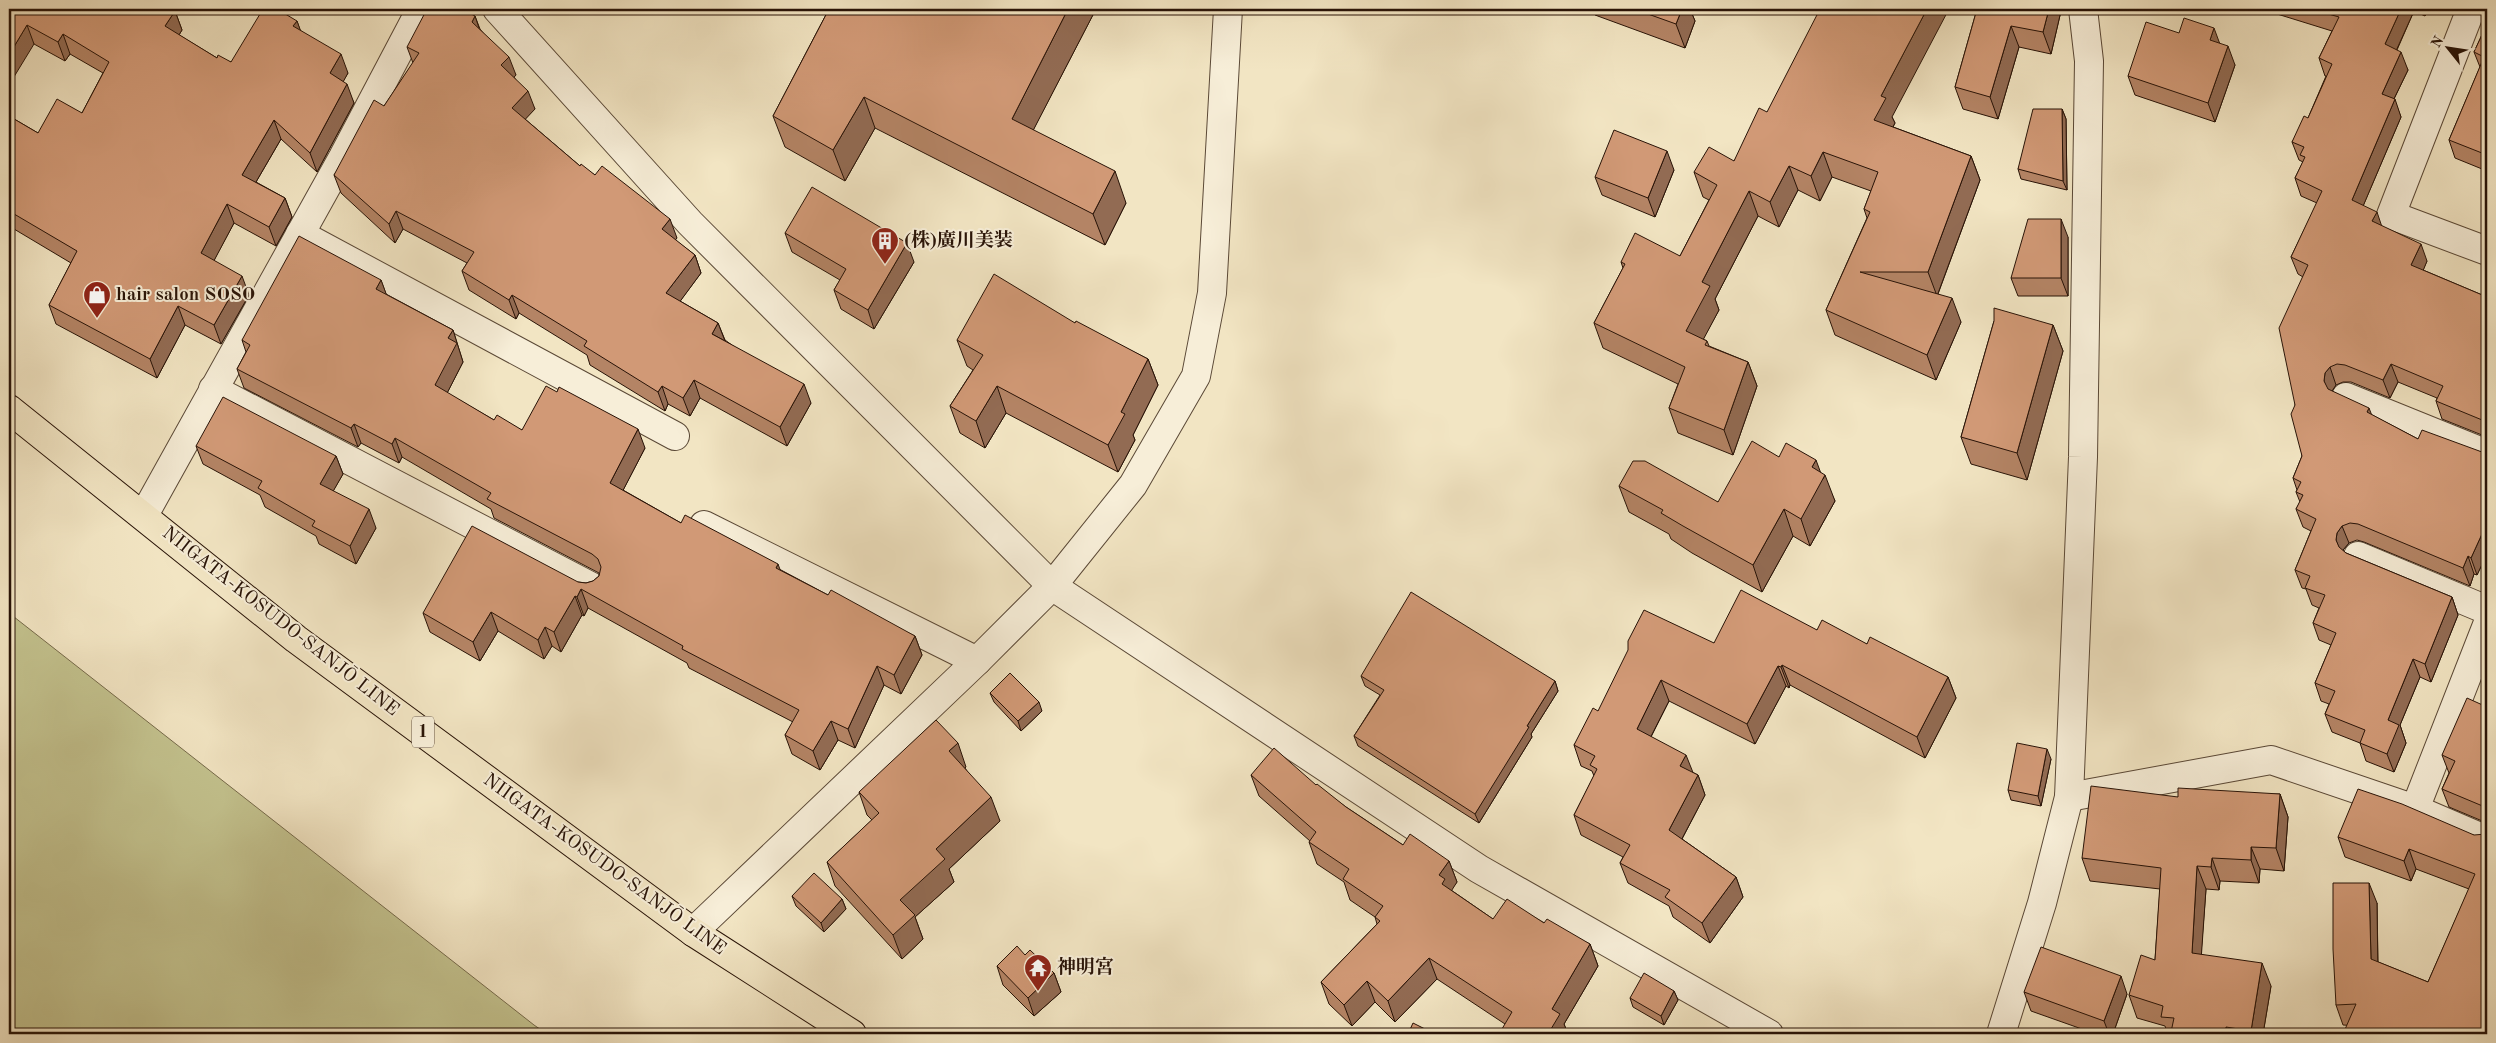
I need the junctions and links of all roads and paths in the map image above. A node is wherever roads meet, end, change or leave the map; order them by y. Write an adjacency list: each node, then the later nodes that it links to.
1 (421, 9): 6 (street)
2 (497, 9): 16 (street)
3 (1228, 9): 16 (street)
4 (2083, 9): 21 (street)
5 (2471, 9): 7 (street)
6 (300, 234): 8 (street); 11 (street)
7 (2487, 251)
8 (213, 389): 13 (street); 17 (street)
9 (2346, 397): 12 (street)
10 (9, 409): 13 (main road, NIIGATA-KOSUDO-SANJŌ LINE / 1)
11 (675, 436)
12 (2487, 454)
13 (144, 515): 24 (main road, NIIGATA-KOSUDO-SANJŌ LINE / 1)
14 (704, 525): 20 (street)
15 (2358, 556): 18 (street)
16 (1052, 586): 20 (street); 26 (street)
17 (592, 587)
18 (2487, 610)
19 (2487, 625): 22 (street)
20 (978, 660): 24 (street)
21 (2069, 797): 22 (street); 27 (street)
22 (2415, 809): 23 (street)
23 (2487, 840)
24 (693, 932): 25 (main road, NIIGATA-KOSUDO-SANJŌ LINE / 1)
25 (852, 1034)
26 (1769, 1034)
27 (2001, 1034)

